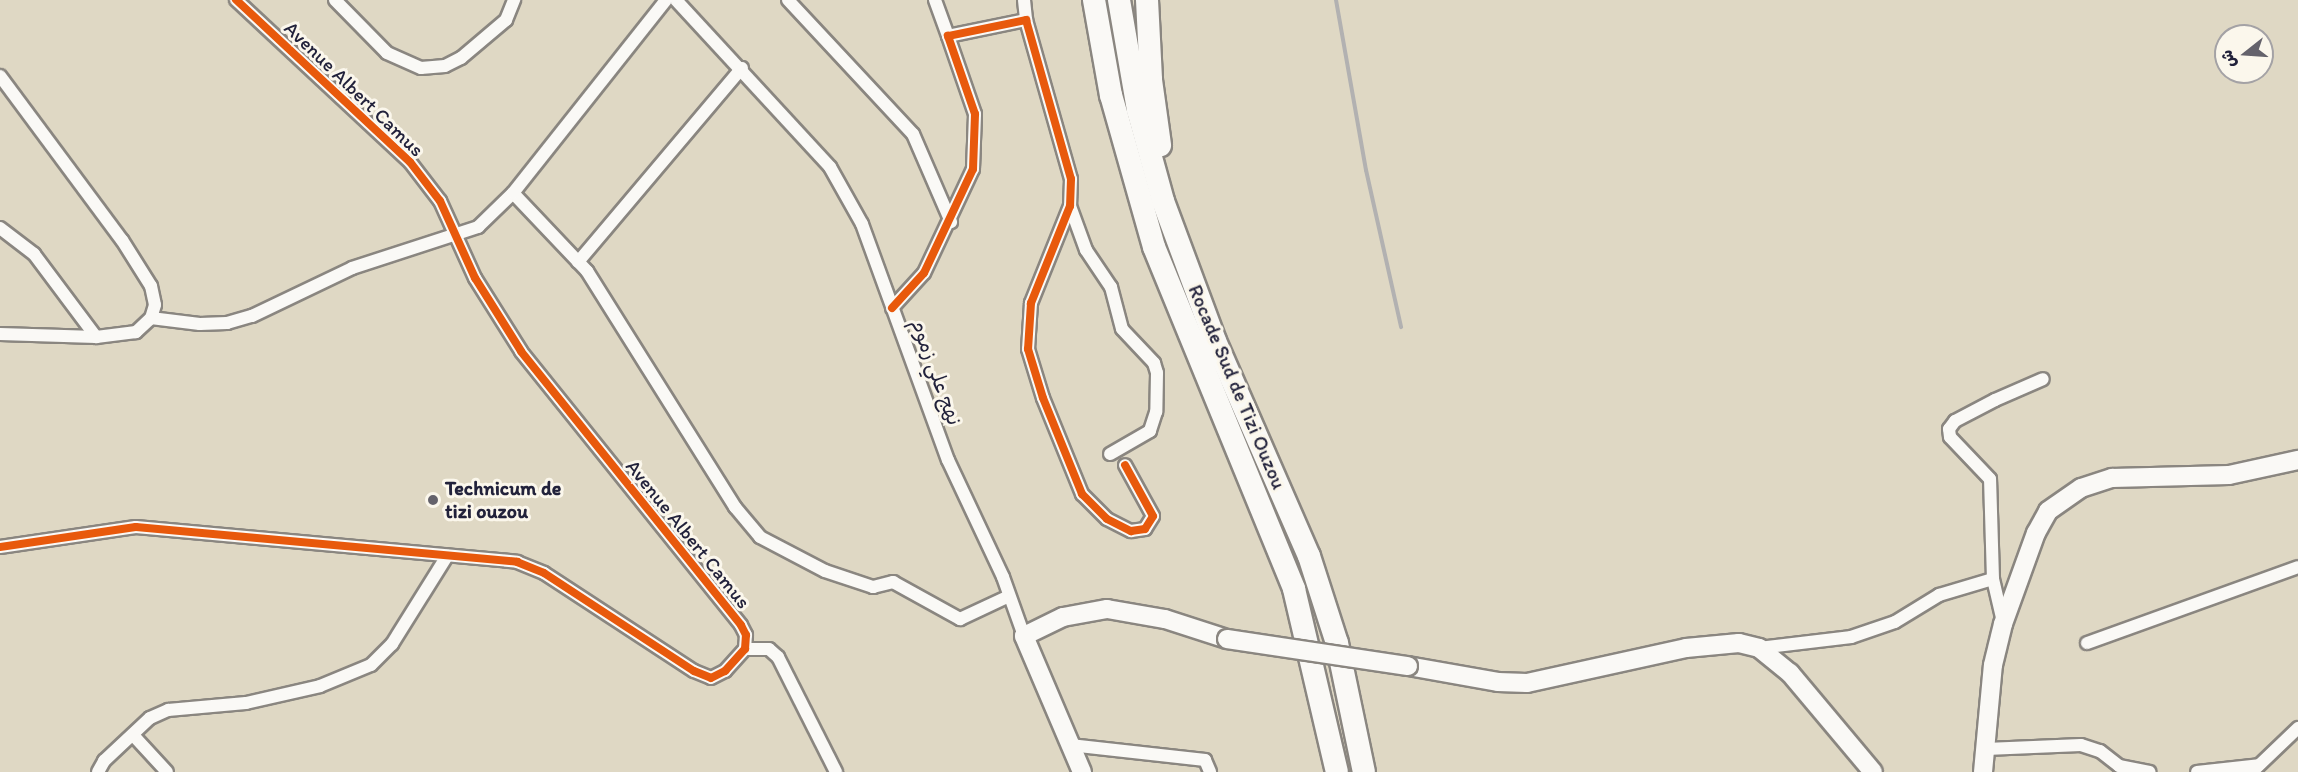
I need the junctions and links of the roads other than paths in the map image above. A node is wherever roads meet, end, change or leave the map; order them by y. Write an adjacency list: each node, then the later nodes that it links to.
1 (236, 0): 20 (street, Avenue Albert Camus)
2 (335, 0): 3 (street)
3 (514, 0)
4 (666, 0): 16 (street)
5 (676, 0): 14 (street, نهج علي زموم)
6 (788, 0): 18 (street)
7 (934, 0): 13 (street)
8 (1024, 0): 12 (street)
9 (1094, 0): 51 (highway, Rocade Sud de Tizi Ouzou)
10 (1119, 0): 21 (highway, Rocade Sud de Tizi Ouzou)
11 (1147, 0): 21 (highway)
12 (1026, 20): 13 (street); 17 (street)
13 (948, 36): 18 (street)
14 (742, 68): 22 (street); 23 (street, نهج علي زموم)
15 (0, 76): 24 (street)
16 (513, 193): 20 (street); 22 (street)
17 (1071, 206): 28 (street); 30 (street)
18 (951, 222): 23 (street)
19 (0, 228): 26 (street)
20 (459, 236): 24 (street); 40 (street, Avenue Albert Camus)
21 (1176, 238): 52 (highway, Rocade Sud de Tizi Ouzou)
22 (578, 262): 35 (street)
23 (892, 308): 35 (street, نهج علي زموم)
24 (151, 318): 26 (street)
25 (0, 334): 26 (street)
26 (96, 337)
27 (2043, 379): 34 (street)
28 (1110, 454)
29 (2298, 460): 36 (main road)
30 (1125, 465)
31 (0, 547): 32 (street)
32 (447, 556): 40 (street); 42 (street)
33 (2298, 567): 38 (street)
34 (1993, 579): 36 (street); 39 (street)
35 (1009, 596): 37 (street, نهج علي زموم)
36 (2003, 624): 44 (main road)
37 (1024, 636): 39 (main road, bridge); 43 (main road)
38 (2087, 643)
39 (1759, 648): 53 (main road)
40 (745, 649): 48 (street)
41 (2298, 728): 45 (street)
42 (133, 735): 46 (street); 47 (street)
43 (1070, 745): 49 (main road); 50 (street)
44 (1986, 749): 54 (main road); 55 (street)
45 (2256, 769): 56 (street)
46 (98, 772)
47 (167, 772)
48 (836, 772)
49 (1082, 772)
50 (1210, 772)
51 (1337, 772)
52 (1364, 772)
53 (1873, 772)
54 (1983, 772)
55 (2149, 772)
56 (2197, 772)

